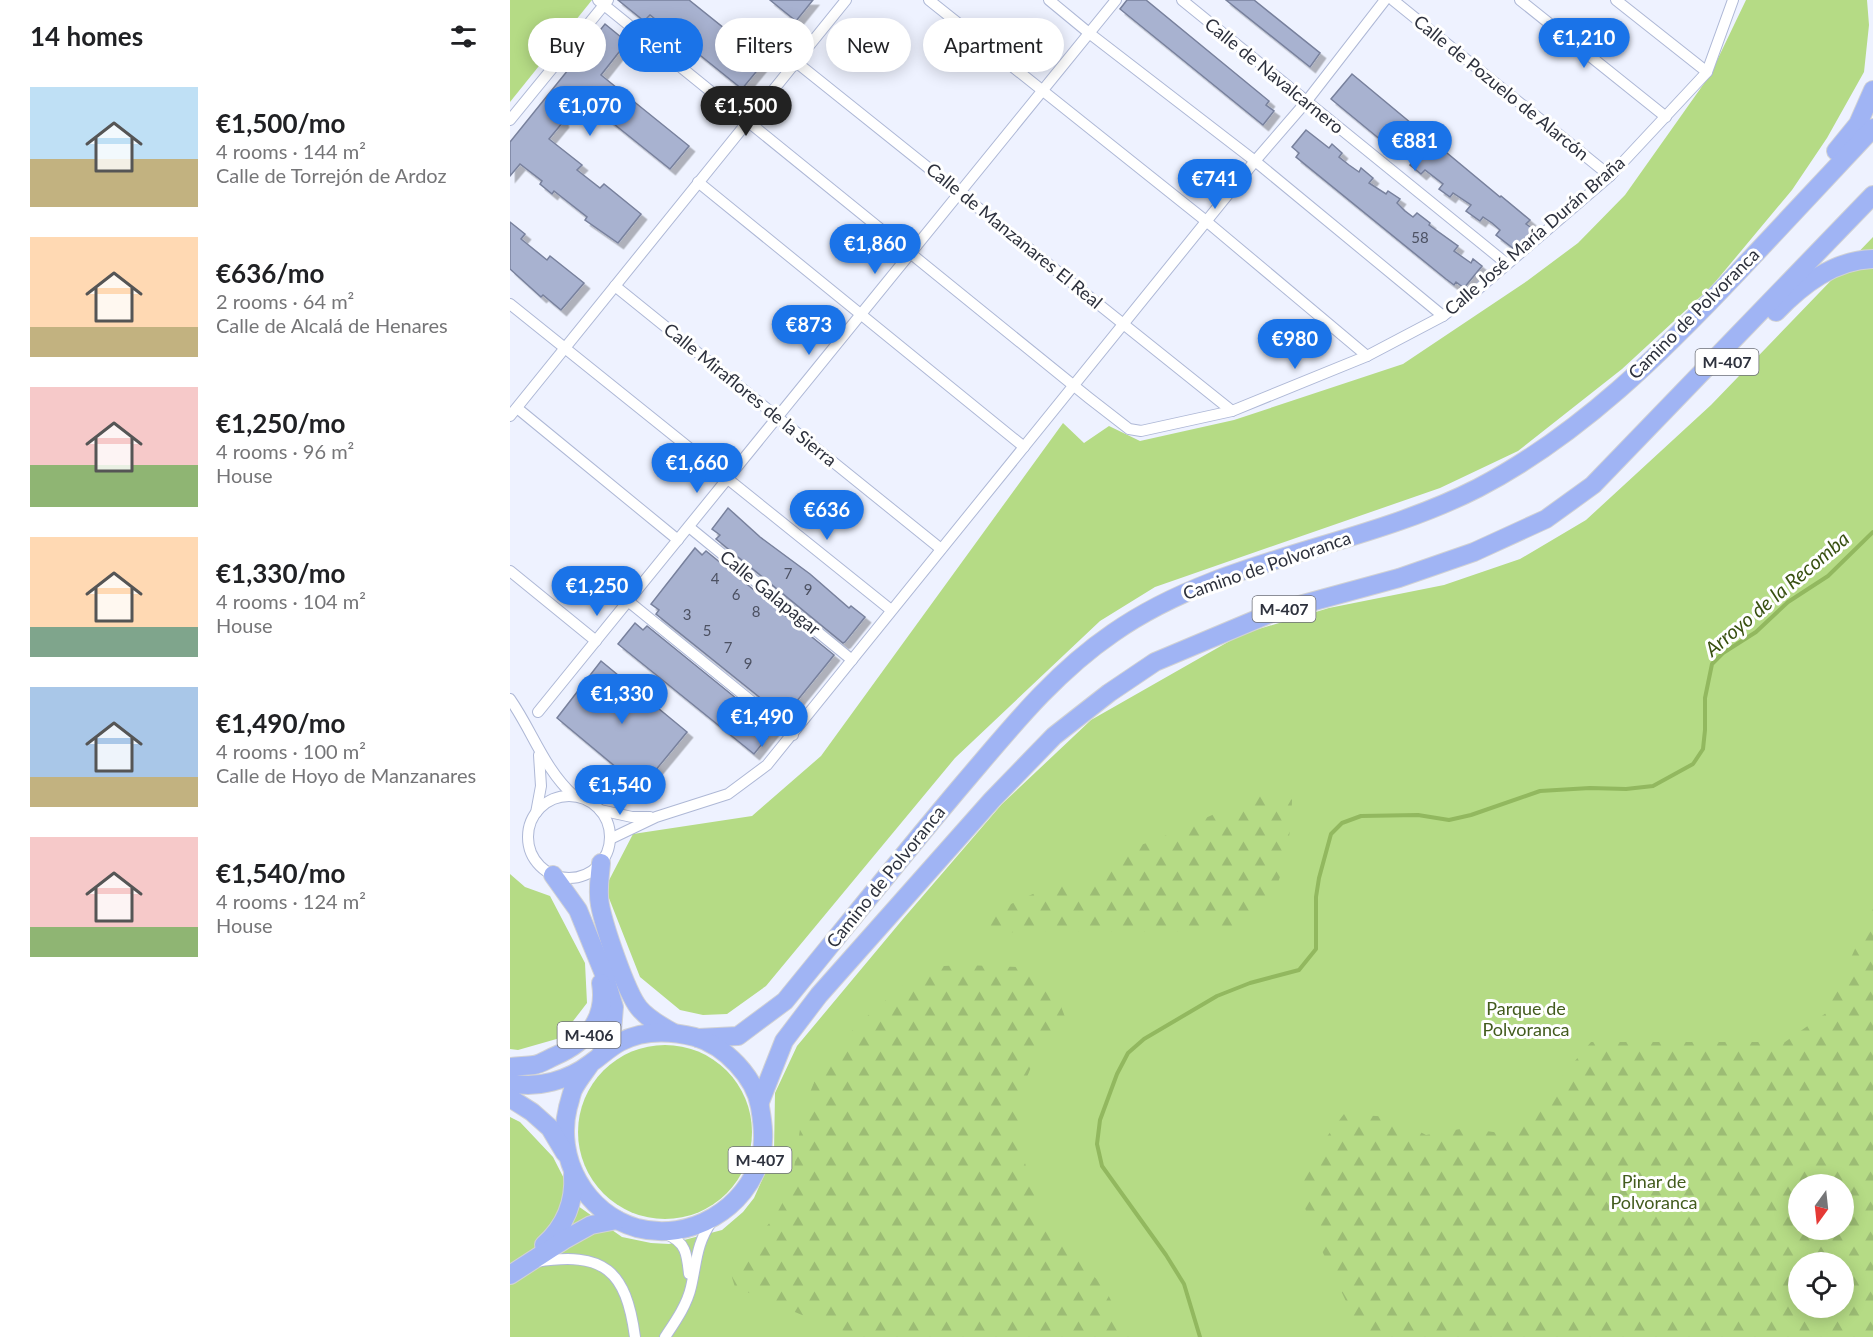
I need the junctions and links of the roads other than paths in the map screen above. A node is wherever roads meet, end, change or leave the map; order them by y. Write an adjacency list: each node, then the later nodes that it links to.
1 (846, 0): 13 (street)
2 (929, 0): 17 (street)
3 (1049, 0): 12 (street)
4 (1116, 0): 12 (street)
5 (1182, 0): 19 (street, Calle de Navalcarnero)
6 (1385, 0): 19 (street)
7 (1393, 0): 25 (street, Calle de Pozuelo de Alarcón)
8 (1520, 0): 20 (street)
9 (1616, 0): 16 (street)
10 (1733, 0): 16 (street, Calle José María Durán Braña)
11 (603, 1): 21 (street); 22 (street, Calle José María Durán Braña)
12 (1089, 33): 17 (street); 24 (street)
13 (814, 40)
14 (788, 72): 22 (street)
15 (808, 72): 27 (street, Calle de Manzanares El Real)
16 (1707, 72): 20 (street, Calle José María Durán Braña)
17 (1042, 90): 27 (street); 30 (street)
18 (1873, 90): 29 (highway, M-407)
19 (1306, 102): 24 (street); 33 (street, Calle de Navalcarnero)
20 (1666, 117): 25 (street, Calle José María Durán Braña)
21 (510, 120)
22 (748, 121): 26 (street); 31 (street, Calle José María Durán Braña)
23 (1873, 128): 29 (highway, Camino de Polvoranca / M-407)
24 (1255, 161): 30 (street); 37 (street)
25 (1610, 176): 33 (street, Calle José María Durán Braña)
26 (698, 182): 34 (street); 36 (street)
27 (959, 193): 31 (street); 38 (street, Calle de Manzanares El Real)
28 (1873, 195): 47 (highway, Camino de Polvoranca / M-407)
29 (1793, 214): 69 (highway, Camino de Polvoranca / M-407)
30 (1206, 221): 38 (street); 40 (street)
31 (910, 254): 36 (street); 41 (street, Calle José María Durán Braña)
32 (1873, 259): 47 (highway, M-407)
33 (1507, 264): 37 (street, Calle José María Durán Braña)
34 (615, 286): 39 (street); 44 (street, Calle Miraflores de la Sierra)
35 (512, 308): 39 (street)
36 (862, 314): 44 (street); 45 (street)
37 (1443, 316): 40 (street, Calle José María Durán Braña)
38 (1123, 324): 41 (street); 42 (street, Calle de Manzanares El Real)
39 (565, 348): 43 (street); 46 (street)
40 (1367, 356): 42 (street, Calle José María Durán Braña)
41 (1074, 386): 42 (street, Calle José María Durán Braña); 45 (street)
42 (1232, 411)
43 (513, 412): 49 (street)
44 (778, 417): 46 (street); 50 (street, Calle Miraflores de la Sierra)
45 (1024, 447): 50 (street)
46 (727, 479): 48 (street); 53 (street)
47 (1593, 485): 74 (highway, Camino de Polvoranca / M-407)
48 (689, 526): 49 (street); 55 (street, Calle Galapagar)
49 (678, 540): 52 (street)
50 (941, 549): 53 (street)
51 (510, 572): 54 (street)
52 (628, 601): 54 (street); 59 (street)
53 (891, 610): 55 (street)
54 (596, 641): 57 (street)
55 (852, 660): 59 (street)
56 (510, 699): 58 (street)
57 (538, 712)
58 (532, 735): 60 (street); 62 (street)
59 (793, 735): 63 (street)
60 (574, 796): 61 (street); 62 (street)
61 (600, 810): 63 (street); 64 (street)
62 (536, 813): 66 (street)
63 (656, 817): 64 (street)
64 (610, 839): 65 (street)
65 (601, 863): 66 (street); 68 (highway)
66 (553, 875): 67 (highway)
67 (595, 951): 70 (highway); 71 (highway, M-406)
68 (672, 1032): 69 (highway, M-407); 70 (highway, M-407)
69 (698, 1038): 74 (highway, M-407)
70 (596, 1059): 72 (highway, M-406); 75 (highway, M-407)
71 (510, 1067)
72 (510, 1083)
73 (510, 1098): 75 (highway)
74 (760, 1102): 77 (highway, M-407)
75 (567, 1156): 76 (highway, M-407)
76 (573, 1173): 78 (highway, M-407); 80 (highway, M-407)
77 (714, 1218): 79 (highway, M-407); 81 (street)
78 (617, 1220): 79 (highway, M-407); 80 (highway)
79 (657, 1231): 81 (street)
80 (517, 1270): 82 (street)
81 (691, 1289): 83 (street)
82 (635, 1337)
83 (665, 1337)

